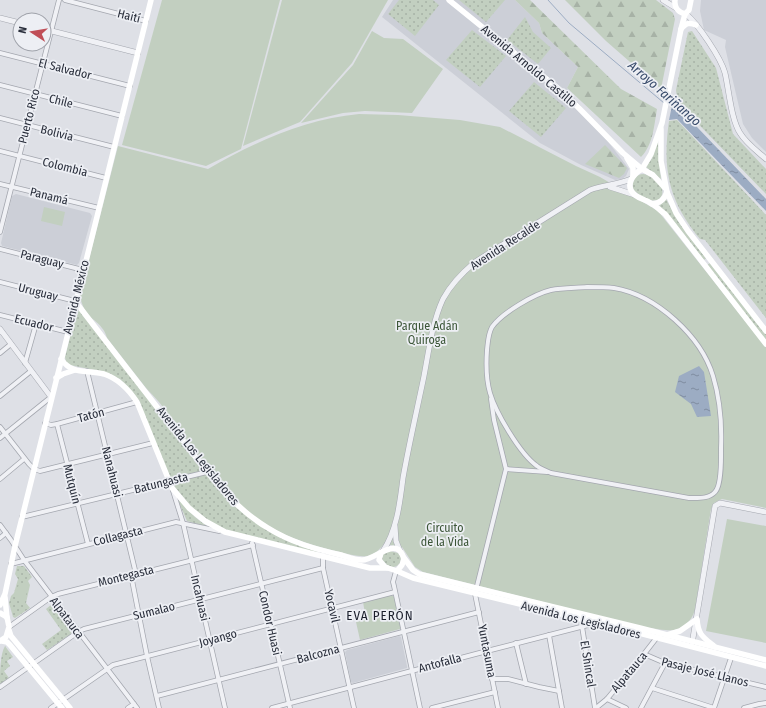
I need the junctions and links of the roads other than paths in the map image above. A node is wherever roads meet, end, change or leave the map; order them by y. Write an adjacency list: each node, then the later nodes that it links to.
1 (58, 0): 14 (street, Puerto Rico)
2 (65, 0): 12 (street, Haití)
3 (151, 0): 12 (main road, Avenida México)
4 (449, 0): 30 (main road, Avenida Arnoldo Castillo)
5 (663, 0): 8 (street)
6 (675, 0): 8 (main road)
7 (690, 1): 9 (main road); 13 (street)
8 (677, 10): 9 (main road); 15 (main road)
9 (686, 14): 13 (street); 15 (main road)
10 (0, 18): 11 (street)
11 (12, 21)
12 (146, 21): 19 (main road, Avenida México)
13 (696, 25): 15 (main road); 32 (street)
14 (52, 27)
15 (681, 29): 26 (main road)
16 (52, 31): 19 (street)
17 (46, 52): 20 (street, Puerto Rico)
18 (0, 53): 20 (street, El Salvador)
19 (138, 53): 22 (main road, Avenida México)
20 (43, 64): 22 (street, El Salvador); 23 (street, Puerto Rico)
21 (0, 85): 23 (street, Chile)
22 (130, 86): 24 (main road, Avenida México)
23 (35, 94): 24 (street, Chile); 27 (street, Puerto Rico)
24 (122, 116): 28 (main road, Avenida México)
25 (0, 118): 27 (street, Bolivia)
26 (662, 123): 33 (main road); 39 (main road)
27 (27, 125): 28 (street, Bolivia); 31 (street, Puerto Rico)
28 (114, 147): 35 (main road, Avenida México)
29 (0, 151): 31 (street, Colombia)
30 (623, 153): 33 (main road, Avenida Arnoldo Castillo); 34 (main road, Avenida Arnoldo Castillo)
31 (19, 156): 35 (street, Colombia); 38 (street, Puerto Rico)
32 (766, 160)
33 (642, 169): 34 (main road); 39 (main road)
34 (632, 177): 37 (street, Avenida Recalde); 40 (main road)
35 (106, 178): 42 (main road, Avenida México)
36 (0, 184): 38 (street, Panamá)
37 (607, 186): 40 (street); 88 (street, Avenida Recalde)
38 (12, 187): 42 (street, Panamá); 43 (street, Puerto Rico)
39 (666, 190): 41 (main road); 52 (main road)
40 (635, 195): 41 (main road)
41 (652, 204): 55 (main road)
42 (98, 208): 46 (main road, Avenida México)
43 (2, 217): 44 (street, Puerto Rico)
44 (0, 232)
45 (0, 249): 46 (street, Paraguay)
46 (83, 270): 48 (main road, Avenida México)
47 (0, 282): 48 (street, Uruguay)
48 (75, 301): 53 (main road, Avenida México); 79 (main road, Avenida Los Legisladores)
49 (0, 314): 50 (street, Ecuador)
50 (36, 324): 53 (street, Ecuador); 58 (street)
51 (0, 329): 54 (street)
52 (766, 331)
53 (68, 332): 57 (main road, Avenida México)
54 (11, 344): 56 (street); 58 (street)
55 (766, 344)
56 (0, 353)
57 (61, 359): 59 (main road); 62 (main road, Avenida México)
58 (25, 363): 60 (street)
59 (76, 370): 61 (main road, Avenida Los Legisladores); 62 (main road, Avenida Los Legisladores)
60 (31, 371): 64 (street); 65 (street)
61 (87, 371): 66 (main road, Avenida Los Legisladores); 67 (street, Nanahuasi)
62 (56, 378): 65 (main road, Avenida México)
63 (489, 391): 78 (street); 80 (street); 80 (street)
64 (0, 396)
65 (52, 397): 68 (main road, Avenida México); 71 (street)
66 (137, 402): 67 (street, Tatón); 73 (main road, Avenida Los Legisladores)
67 (97, 413): 69 (street, Tatón); 74 (street, Nanahuasi)
68 (45, 423): 69 (street, Tatón); 77 (main road, Avenida México)
69 (57, 424): 76 (street, Mutquín)
70 (0, 427): 71 (street)
71 (5, 434): 72 (street); 75 (street)
72 (0, 438)
73 (153, 443): 74 (street); 82 (main road, Avenida Los Legisladores)
74 (108, 454): 76 (street); 84 (street, Nanahuasi)
75 (24, 459): 77 (street); 81 (street)
76 (68, 464): 77 (street); 85 (street, Mutquín)
77 (34, 469): 87 (main road, Avenida México)
78 (506, 469): 80 (street); 111 (street)
79 (208, 472): 82 (street, Batungasta); 100 (main road, Avenida Los Legisladores)
80 (551, 473)
81 (0, 479)
82 (169, 482): 83 (main road, Avenida Los Legisladores); 84 (street, Batungasta)
83 (172, 488): 89 (street, Incahuasi); 91 (main road, Avenida Los Legisladores)
84 (118, 494): 85 (street, Batungasta); 93 (street, Nanahuasi)
85 (78, 504): 87 (street, Batungasta); 96 (street, Mutquín)
86 (766, 512): 122 (street)
87 (22, 517): 97 (main road, Avenida México)
88 (395, 521): 98 (street, Avenida Recalde); 99 (street, Avenida Recalde)
89 (183, 523): 91 (street, Collagasta); 93 (street, Collagasta); 103 (street, Incahuasi)
90 (0, 526): 92 (street, Alpatauca)
91 (225, 532): 95 (main road, Avenida Los Legisladores)
92 (6, 533): 94 (street); 97 (street, Alpatauca)
93 (127, 534): 96 (street, Collagasta); 108 (street, Nanahuasi)
94 (0, 538)
95 (252, 542): 100 (main road, Avenida Los Legisladores); 103 (street, Montegasta); 110 (street, Condor Huasi)
96 (88, 544): 102 (street, Collagasta)
97 (14, 546): 102 (street, Alpatauca); 104 (main road, Avenida México)
98 (382, 552): 99 (main road); 100 (main road, Avenida Los Legisladores); 106 (main road)
99 (400, 552): 101 (main road)
100 (323, 554): 105 (street, Yocavil); 106 (main road, Avenida Los Legisladores)
101 (404, 557): 107 (main road); 111 (main road, Avenida Los Legisladores)
102 (24, 560): 104 (street, Collagasta); 114 (street, Alpatauca)
103 (192, 560): 108 (street, Montegasta); 115 (street, Incahuasi)
104 (11, 564): 113 (main road, Avenida México)
105 (323, 568): 110 (street, Sumalao); 117 (street, Yocavil)
106 (387, 568): 107 (main road)
107 (396, 571): 111 (main road, Avenida Los Legisladores); 112 (street)
108 (136, 574): 109 (street, Montegasta)
109 (131, 575): 114 (street, Montegasta); 120 (street)
110 (262, 584): 115 (street, Sumalao); 126 (street, Condor Huasi)
111 (476, 591): 118 (street, Yuntasuma); 123 (main road, Avenida Los Legisladores); 124 (main road, Avenida Los Legisladores)
112 (395, 592): 117 (street, Joyango); 129 (street)
113 (3, 597): 116 (main road, Avenida México); 121 (main road, Avenida México)
114 (51, 597): 128 (street, Montegasta); 130 (street, Alpatauca)
115 (200, 600): 120 (street, Sumalao); 134 (street, Incahuasi)
116 (0, 605)
117 (332, 608): 126 (street, Joyango); 138 (street, Yocavil)
118 (479, 612): 129 (street, Balcozna); 140 (street, Yuntasuma)
119 (0, 613): 121 (main road)
120 (139, 615): 130 (street, Sumalao); 142 (street)
121 (7, 619): 128 (main road, Avenida México)
122 (697, 619): 132 (main road); 137 (street); 139 (main road)
123 (581, 620): 125 (main road, Avenida Los Legisladores); 127 (street, El Shincal)
124 (608, 620): 125 (street, Antofalla); 133 (main road, Avenida Los Legisladores)
125 (596, 623): 127 (street, Antofalla); 133 (main road, Avenida Los Legisladores)
126 (271, 624): 134 (street, Joyango); 146 (street, Condor Huasi)
127 (582, 627): 131 (street, Antofalla); 178 (street, El Shincal)
128 (9, 628): 135 (main road); 147 (main road, Avenida México)
129 (404, 631): 138 (street, Balcozna); 150 (street)
130 (78, 632): 147 (street, Sumalao); 149 (street, Alpatauca)
131 (549, 635): 136 (street, Antofalla); 159 (street)
132 (667, 635): 133 (main road, Avenida Los Legisladores); 137 (main road, Avenida Los Legisladores)
133 (658, 636): 137 (main road, Avenida Los Legisladores); 141 (street, Alpatauca)
134 (210, 640): 142 (street, Joyango); 153 (street, Incahuasi)
135 (1, 641): 147 (main road)
136 (516, 643): 140 (street, Antofalla); 154 (street)
137 (692, 645): 139 (main road, Avenida Los Legisladores); 143 (main road, Avenida Los Legisladores)
138 (341, 648): 146 (street, Balcozna); 156 (street, Yocavil)
139 (717, 648): 144 (main road, Avenida Los Legisladores)
140 (487, 651): 150 (street, Antofalla); 152 (street, Yuntasuma)
141 (644, 654): 145 (street, Pasaje José Llanos); 162 (street, Alpatauca)
142 (147, 656): 149 (street, Joyango); 161 (street)
143 (731, 658): 148 (main road, Avenida Los Legisladores); 151 (street)
144 (766, 660)
145 (665, 663): 151 (street, Pasaje José Llanos); 158 (street)
146 (280, 664): 153 (street, Balcozna); 166 (street, Condor Huasi)
147 (31, 665): 155 (street, Sumalao); 164 (main road)
148 (766, 666)
149 (106, 668): 164 (street, Joyango); 165 (street, Alpatauca)
150 (412, 671): 156 (street, Antofalla); 174 (street)
151 (725, 677): 157 (street, Pasaje José Llanos); 181 (street)
152 (492, 679): 154 (street); 160 (street, Yuntasuma)
153 (218, 680): 161 (street, Balcozna); 171 (street, Incahuasi)
154 (526, 684): 159 (street)
155 (0, 687)
156 (350, 687): 166 (street, Antofalla); 173 (street, Yocavil)
157 (766, 687)
158 (652, 688): 180 (street); 181 (street)
159 (559, 691): 177 (street)
160 (495, 692): 175 (street); 176 (street, Yuntasuma)
161 (156, 696): 170 (street)
162 (607, 699): 178 (street, Alpatauca); 179 (street)
163 (766, 703): 182 (street)
164 (61, 704): 167 (street, Joyango); 168 (main road)
165 (135, 706): 169 (street)
166 (289, 706): 172 (street, Antofalla)
167 (51, 708)
168 (70, 708)
169 (128, 708)
170 (159, 708)
171 (225, 708)
172 (272, 708)
173 (354, 708)
174 (420, 708)
175 (432, 708)
176 (498, 708)
177 (562, 708)
178 (596, 708)
179 (626, 708)
180 (640, 708)
181 (714, 708)
182 (744, 708)

